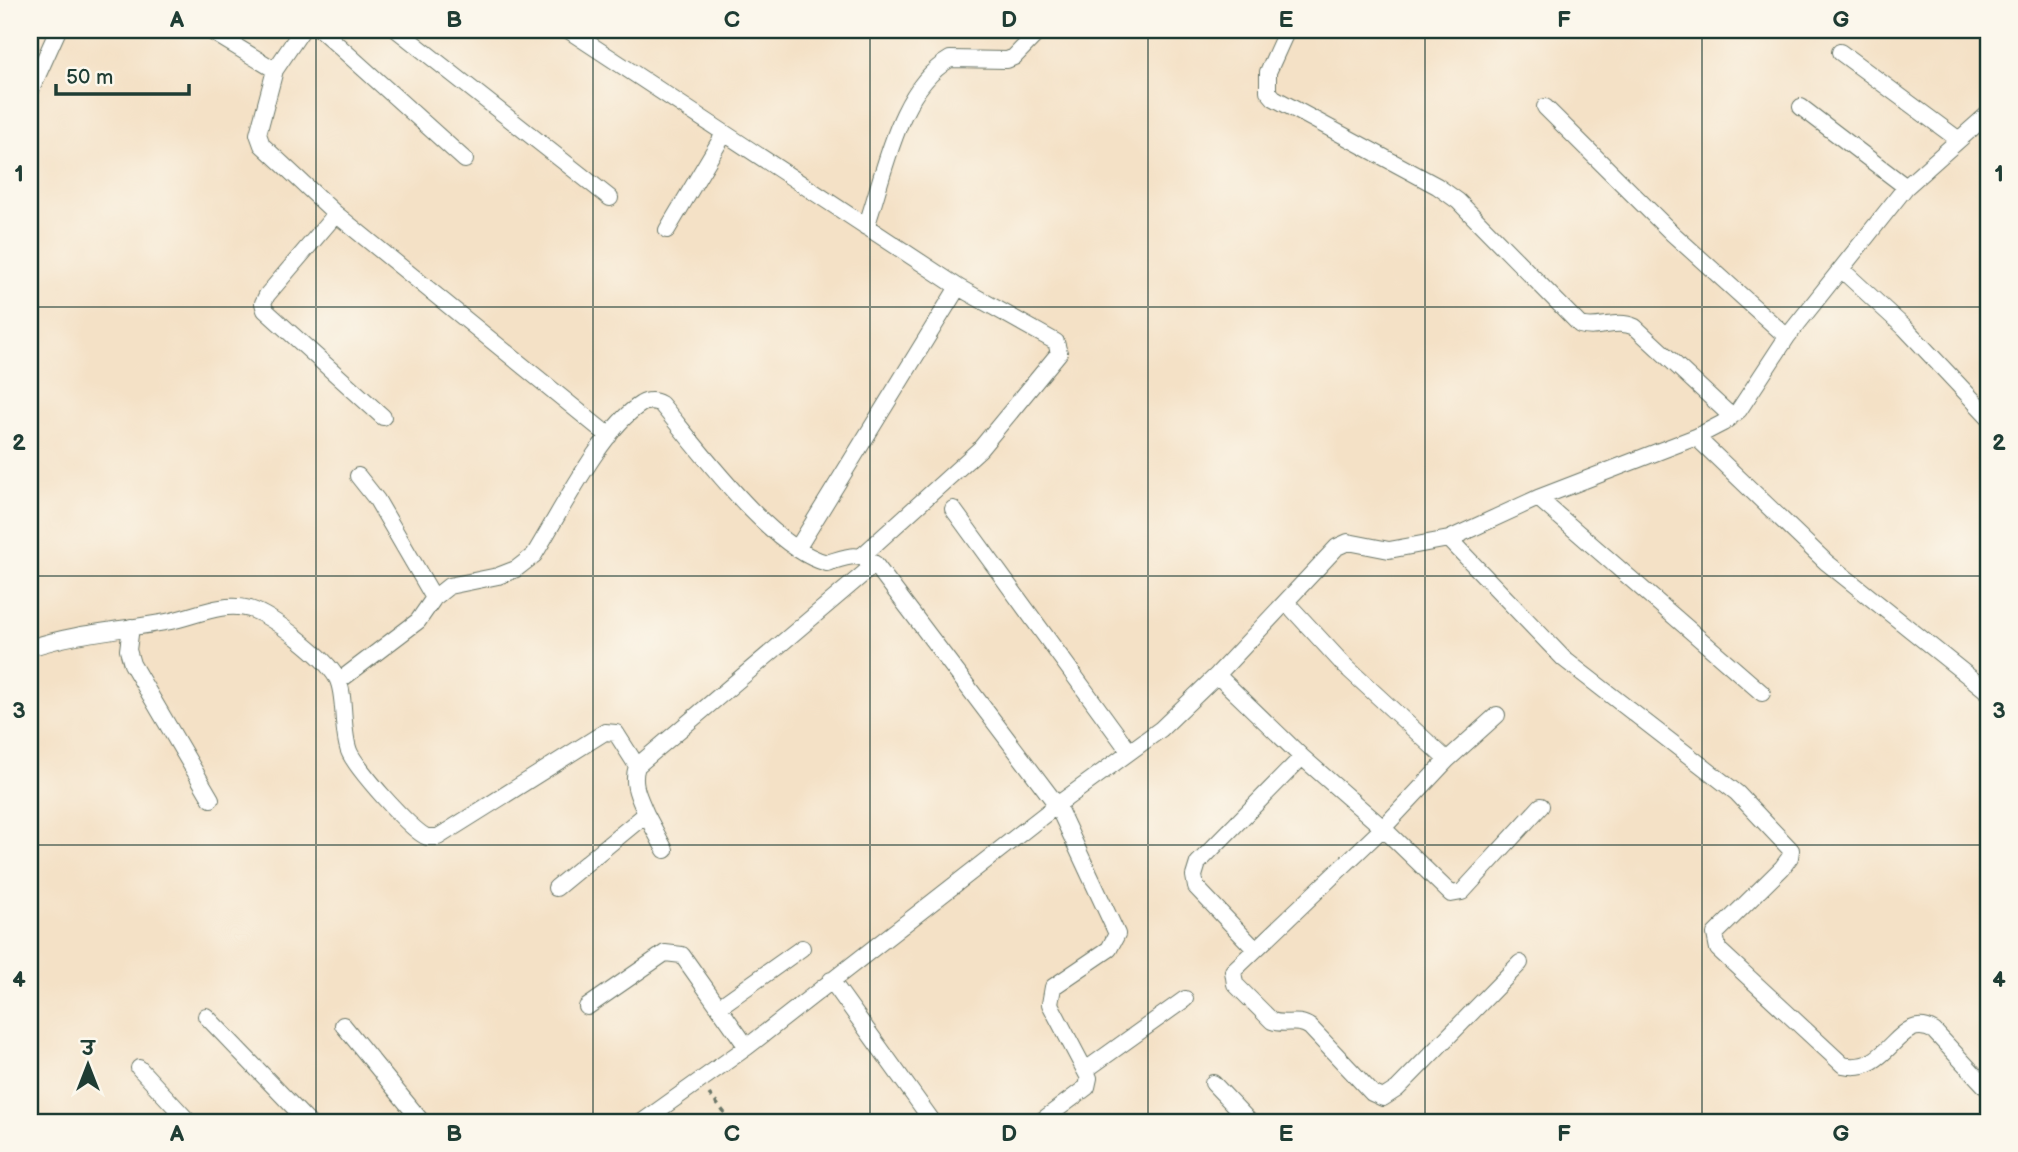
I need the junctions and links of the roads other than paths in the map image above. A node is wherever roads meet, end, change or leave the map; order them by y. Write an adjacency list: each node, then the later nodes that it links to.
1 (58, 30): 11 (street)
2 (209, 30): 10 (street)
3 (302, 30): 10 (street)
4 (321, 30): 17 (street)
5 (397, 30): 19 (street)
6 (568, 30): 15 (street)
7 (1040, 30): 21 (street)
8 (1287, 30): 26 (street)
9 (1840, 52): 16 (street)
10 (275, 70): 20 (street)
11 (30, 92)
12 (1545, 107): 25 (street)
13 (1801, 107): 18 (street)
14 (1988, 114): 16 (street)
15 (724, 134): 21 (street); 22 (street)
16 (1959, 140): 18 (street)
17 (465, 160)
18 (1906, 187): 23 (street)
19 (610, 198)
20 (336, 214): 28 (street); 29 (street)
21 (866, 227): 24 (street)
22 (667, 230)
23 (1842, 270): 25 (street); 27 (street)
24 (958, 288): 35 (street); 36 (street)
25 (1787, 337): 26 (street)
26 (1731, 416): 30 (street)
27 (1988, 416)
28 (383, 417)
29 (609, 436): 35 (street); 37 (street)
30 (1696, 438): 32 (street); 43 (street)
31 (358, 476): 37 (street)
32 (1538, 498): 34 (street); 44 (street)
33 (953, 509): 46 (street)
34 (1449, 539): 38 (street); 70 (street)
35 (797, 549): 36 (street)
36 (869, 559): 49 (street); 51 (street)
37 (433, 598): 42 (street)
38 (1286, 602): 41 (street); 48 (street)
39 (131, 627): 40 (street); 42 (street); 50 (street)
40 (30, 648)
41 (1217, 674): 46 (street); 47 (street)
42 (339, 681): 49 (street)
43 (1987, 691)
44 (1762, 693)
45 (1497, 715): 48 (street)
46 (1129, 751): 51 (street)
47 (1302, 757): 54 (street); 58 (street)
48 (1447, 760): 54 (street)
49 (637, 766): 53 (street)
50 (211, 799)
51 (1057, 806): 60 (street); 68 (street)
52 (1541, 806): 54 (street)
53 (646, 814): 55 (street); 56 (street)
54 (1383, 828): 58 (street)
55 (665, 850)
56 (556, 888)
57 (802, 948): 63 (street)
58 (1254, 948): 59 (street)
59 (1520, 963)
60 (831, 980): 66 (street); 75 (street)
61 (1185, 999): 68 (street)
62 (587, 1007): 63 (street)
63 (719, 1007): 66 (street)
64 (206, 1016): 72 (street)
65 (342, 1026): 73 (street)
66 (747, 1047): 74 (street)
67 (139, 1068): 71 (street)
68 (1087, 1069): 76 (street)
69 (1213, 1083): 77 (street)
70 (1988, 1089)
71 (189, 1122)
72 (308, 1122)
73 (422, 1122)
74 (642, 1122)
75 (933, 1122)
76 (1040, 1122)
77 (1250, 1122)

